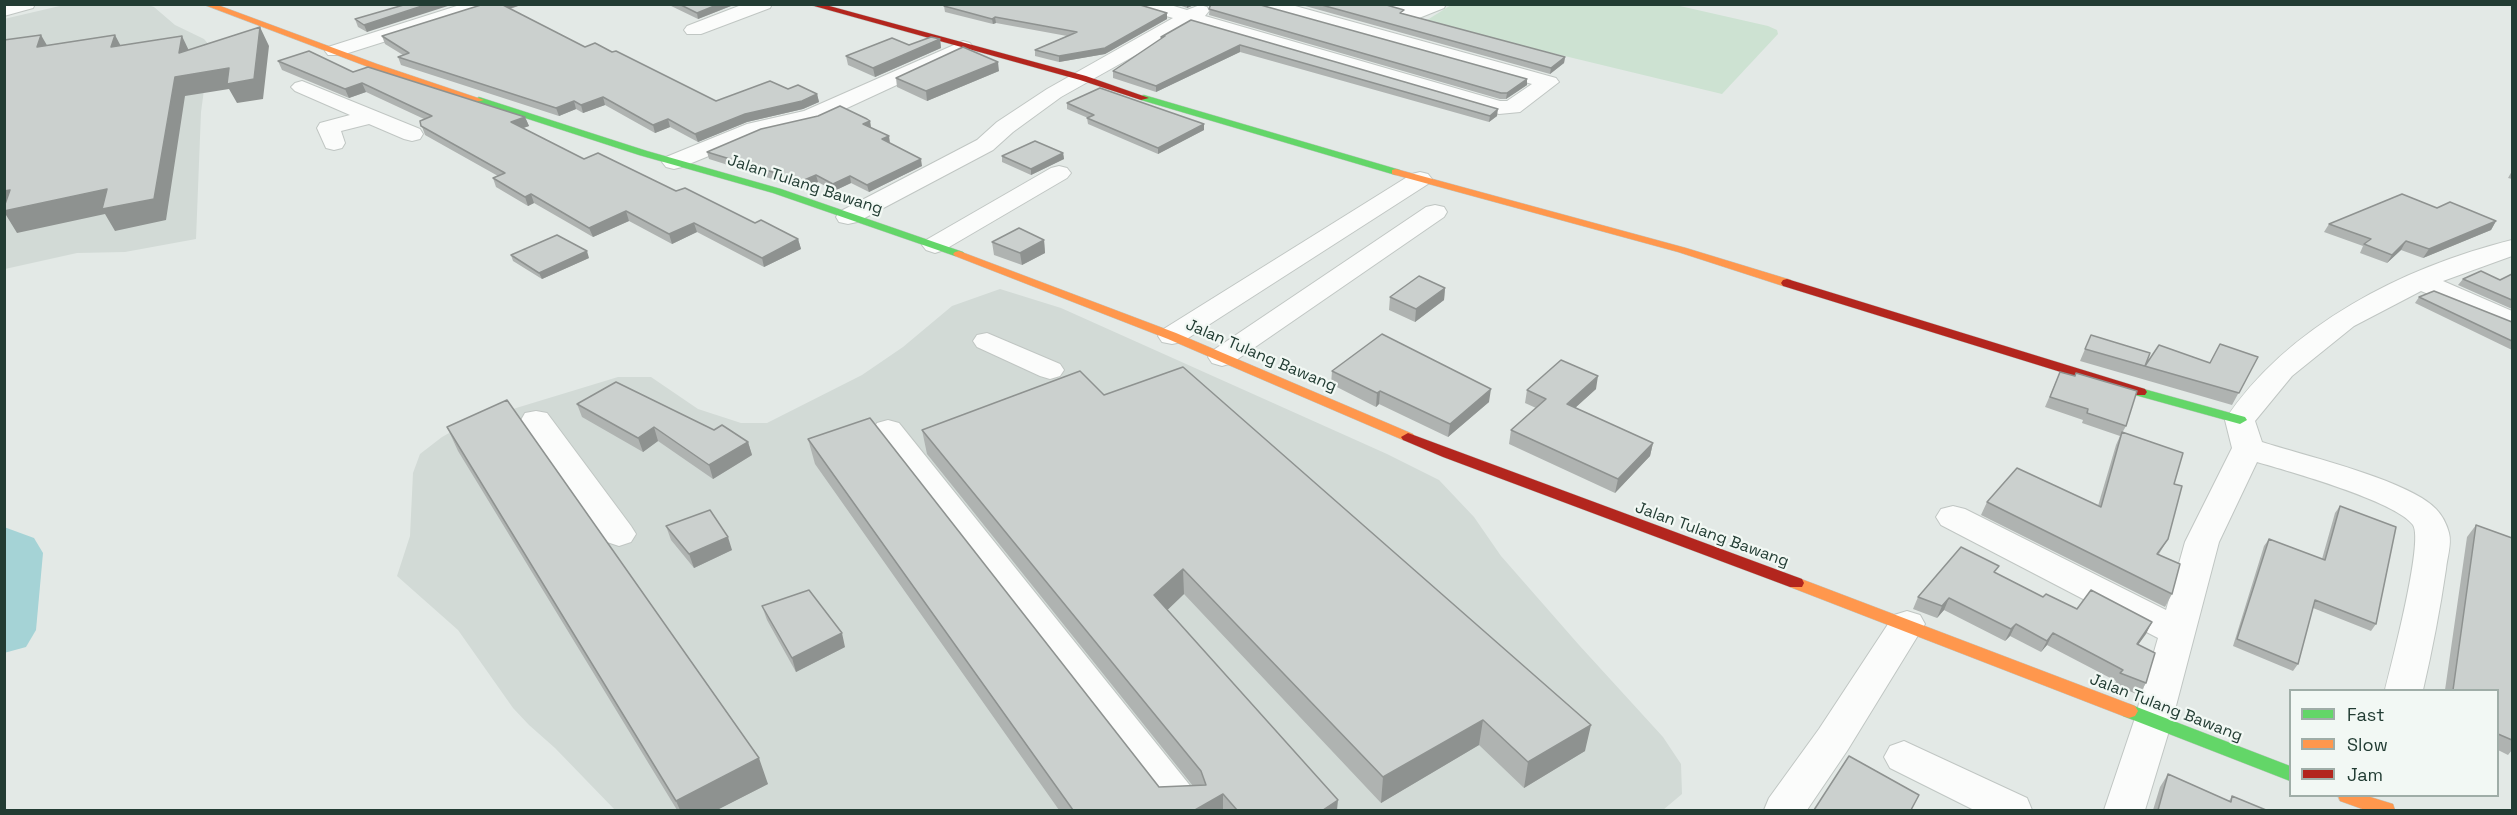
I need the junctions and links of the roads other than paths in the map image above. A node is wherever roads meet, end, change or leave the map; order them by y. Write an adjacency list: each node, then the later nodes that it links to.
1 (26, 4): 11 (street)
2 (206, 4): 15 (street, Jalan Tulang Bawang)
3 (484, 4): 15 (street)
4 (763, 4): 13 (street)
5 (811, 4): 14 (street)
6 (1145, 4): 12 (street)
7 (1213, 4): 12 (street)
8 (1265, 4): 12 (street)
9 (1390, 4): 10 (street)
10 (1437, 4)
11 (4, 10)
12 (1189, 16): 16 (street)
13 (693, 30)
14 (963, 47): 16 (street); 21 (street)
15 (335, 51): 21 (street, Jalan Tulang Bawang)
16 (1083, 78): 23 (street); 25 (street)
17 (302, 87): 18 (street)
18 (372, 116): 19 (street); 20 (street)
19 (412, 134)
20 (334, 143)
21 (674, 162): 25 (street, Jalan Tulang Bawang)
22 (1059, 173): 26 (street)
23 (1420, 179): 30 (street); 36 (street)
24 (1435, 212): 32 (street)
25 (848, 217): 26 (street, Jalan Tulang Bawang)
26 (934, 245): 30 (street, Jalan Tulang Bawang)
27 (2512, 248): 28 (street)
28 (2422, 282): 29 (street); 36 (street)
29 (2512, 321)
30 (1172, 336): 32 (street, Jalan Tulang Bawang)
31 (987, 341): 33 (street)
32 (1222, 357): 39 (street, Jalan Tulang Bawang)
33 (1050, 370)
34 (536, 420): 38 (street)
35 (888, 430): 45 (street)
36 (2244, 434): 40 (street); 41 (street)
37 (1953, 517): 40 (street)
38 (619, 534)
39 (1907, 624): 42 (street, Jalan Tulang Bawang); 46 (street)
40 (2178, 632): 42 (street)
41 (2404, 689)
42 (2153, 721): 44 (street, Jalan Tulang Bawang); 48 (street)
43 (1904, 757): 47 (street)
44 (2289, 774)
45 (1185, 810)
46 (1784, 810)
47 (2012, 810)
48 (2124, 810)

